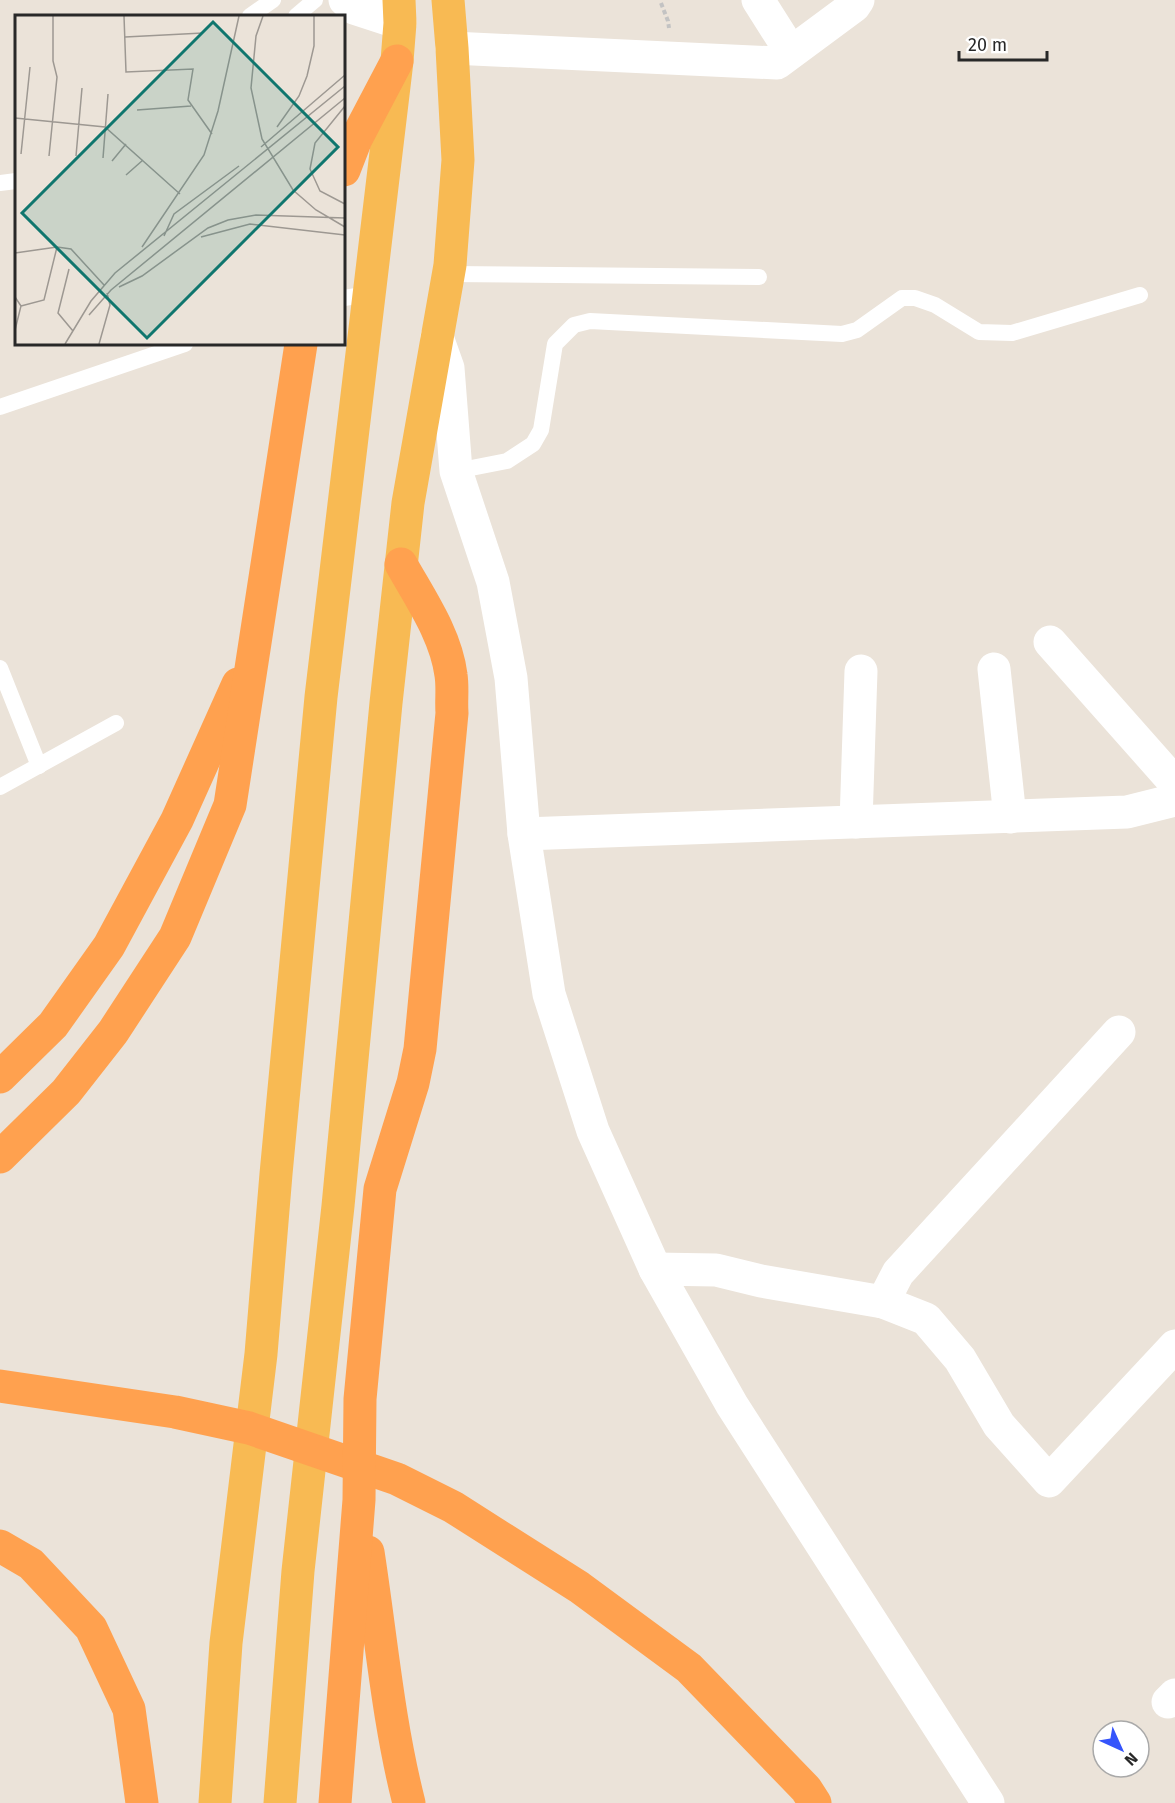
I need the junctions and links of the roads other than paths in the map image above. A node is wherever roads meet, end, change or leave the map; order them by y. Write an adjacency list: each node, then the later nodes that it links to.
1 (273, 0): 8 (lane)
2 (315, 0): 9 (lane)
3 (345, 0): 7 (street)
4 (448, 0): 10 (highway)
5 (758, 0): 11 (street)
6 (854, 2): 11 (street)
7 (400, 12): 12 (highway)
8 (251, 15)
9 (297, 15)
10 (452, 48): 11 (street); 16 (highway)
11 (791, 52)
12 (397, 61): 13 (highway); 19 (highway)
13 (345, 167)
14 (15, 182): 15 (lane)
15 (0, 183)
16 (449, 274): 17 (lane); 20 (highway)
17 (759, 278)
18 (1140, 295): 24 (lane)
19 (356, 296): 49 (highway)
20 (438, 337): 24 (street); 25 (highway)
21 (182, 345): 23 (lane)
22 (301, 345): 27 (highway)
23 (0, 407)
24 (456, 471): 38 (street)
25 (401, 564): 46 (highway); 50 (highway)
26 (1050, 642): 33 (street)
27 (255, 644): 40 (highway); 41 (highway)
28 (0, 668): 32 (lane)
29 (994, 669): 36 (street)
30 (861, 670): 37 (street)
31 (116, 723): 32 (lane)
32 (39, 766): 34 (lane)
33 (1175, 783)
34 (0, 787)
35 (1175, 801): 36 (street)
36 (1010, 817): 37 (street)
37 (856, 822): 38 (street)
38 (524, 834): 42 (street)
39 (1119, 1032): 43 (street)
40 (0, 1077)
41 (0, 1157)
42 (655, 1269): 43 (street); 54 (street)
43 (883, 1302): 44 (street)
44 (1175, 1346)
45 (0, 1386): 53 (highway)
46 (359, 1500): 51 (highway); 52 (highway)
47 (0, 1546): 48 (highway)
48 (142, 1803)
49 (215, 1803)
50 (280, 1803)
51 (335, 1803)
52 (409, 1803)
53 (815, 1803)
54 (988, 1803)

